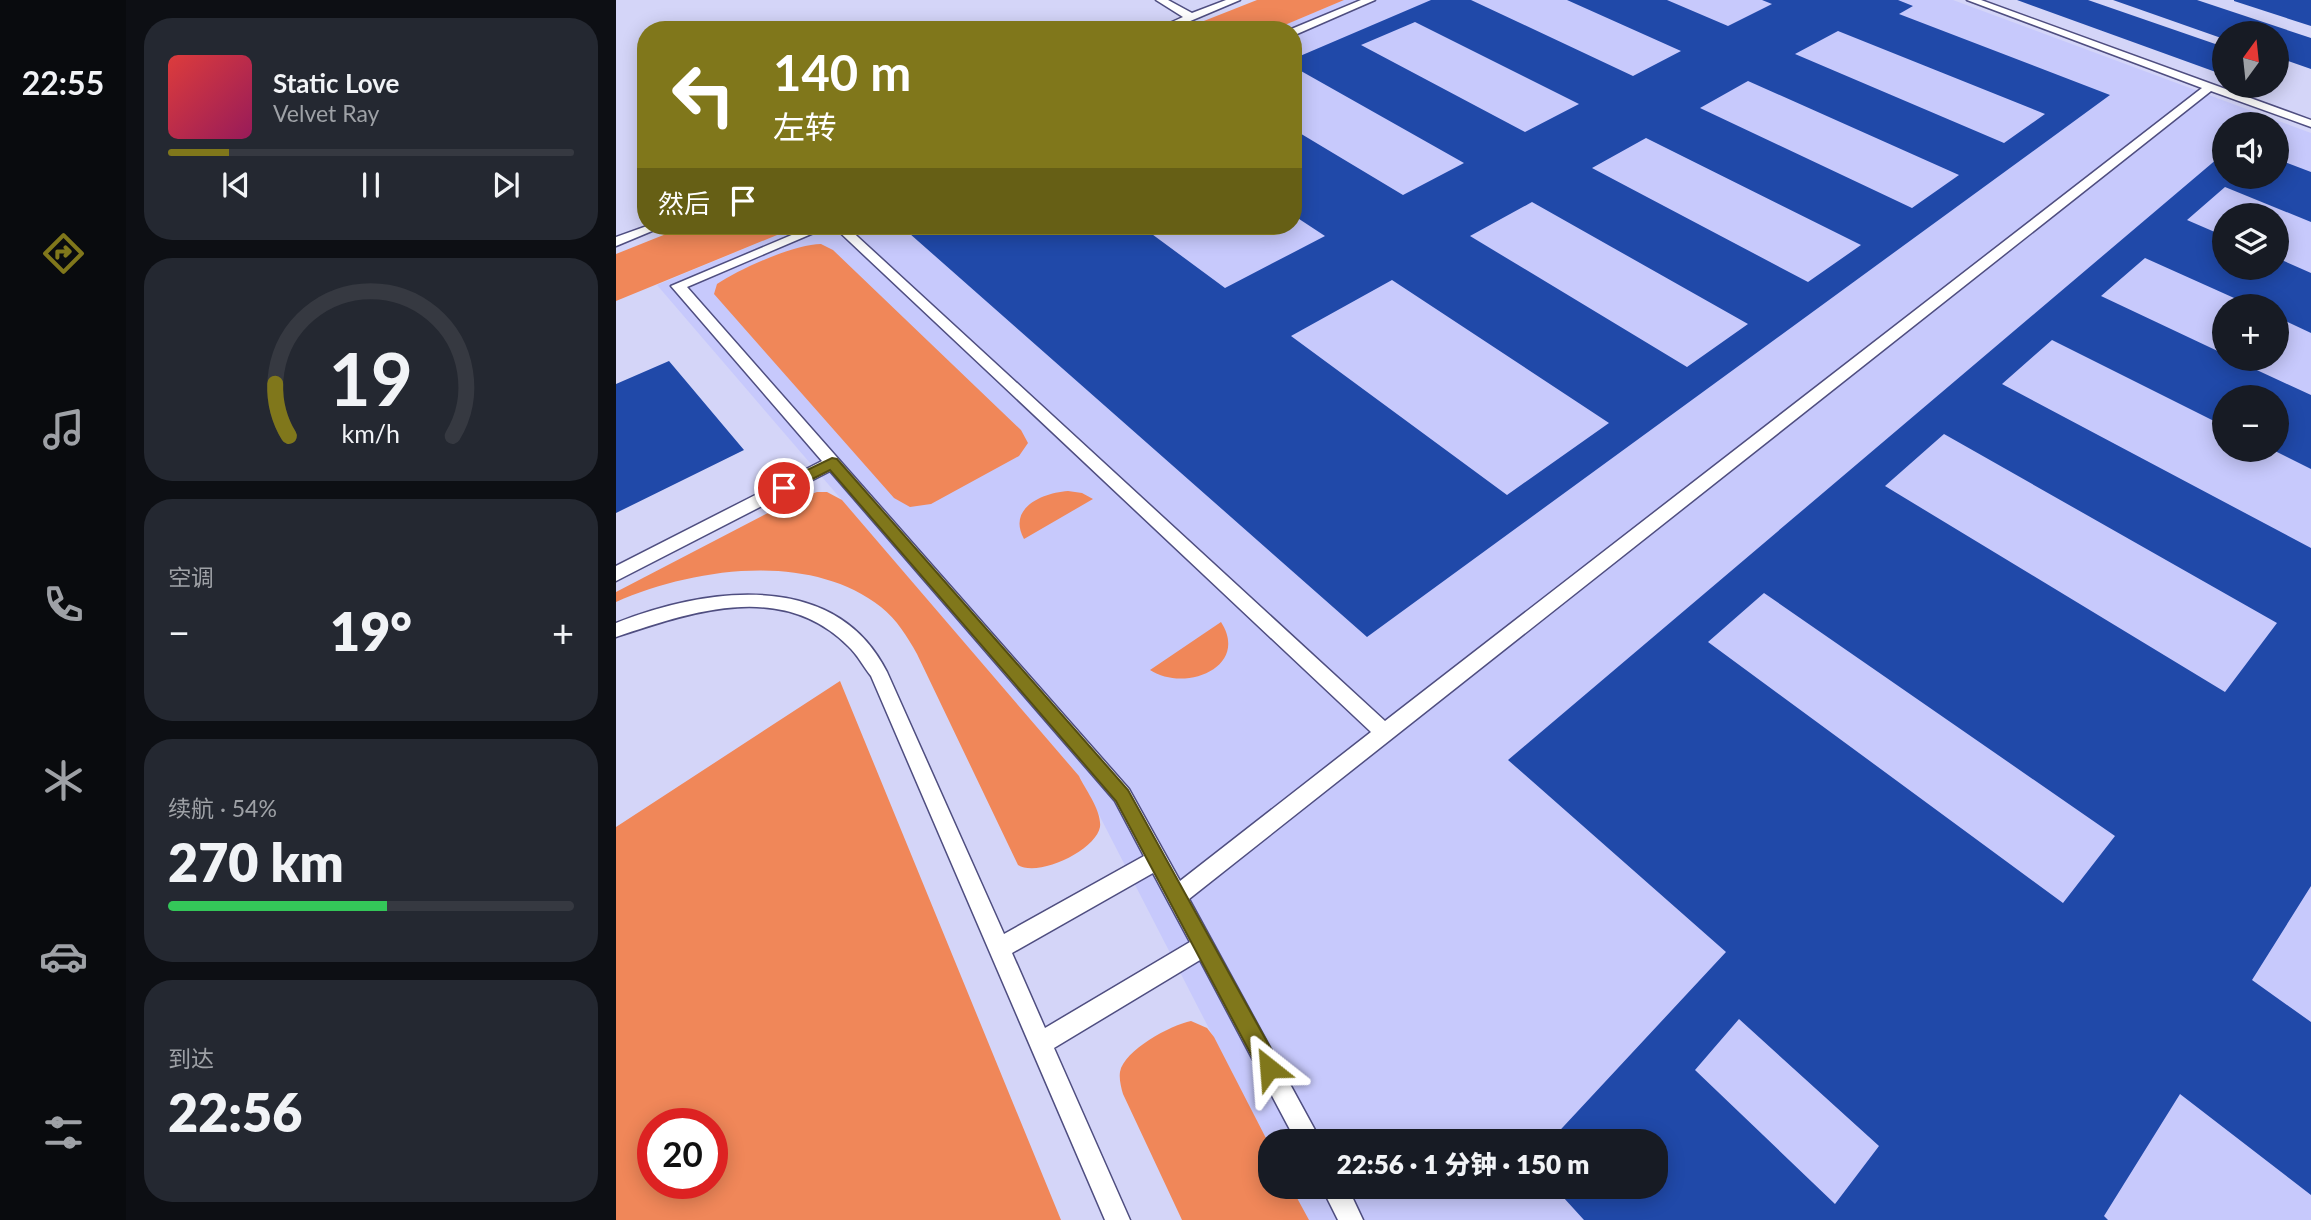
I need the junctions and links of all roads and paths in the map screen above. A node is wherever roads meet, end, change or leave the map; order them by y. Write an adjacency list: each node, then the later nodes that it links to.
1 (1161, 0): 5 (lane)
2 (1235, 0): 5 (lane)
3 (1370, 0): 7 (lane)
4 (1972, 0): 8 (lane)
5 (1191, 17): 6 (lane)
6 (1181, 21)
7 (1302, 28)
8 (2210, 87): 9 (lane); 17 (lane)
9 (2311, 124)
10 (637, 234): 13 (lane)
11 (802, 235): 14 (lane)
12 (849, 235): 17 (lane)
13 (616, 242)
14 (832, 463): 15 (lane); 18 (lane)
15 (616, 574)
16 (616, 630): 21 (lane)
17 (1385, 733): 19 (lane)
18 (1157, 860): 19 (lane); 21 (lane)
19 (1177, 896): 20 (lane)
20 (1204, 946): 22 (lane); 23 (lane)
21 (999, 948): 22 (lane)
22 (1041, 1043): 25 (lane)
23 (1303, 1129)
24 (1340, 1199): 26 (lane)
25 (1118, 1220)
26 (1351, 1220)

